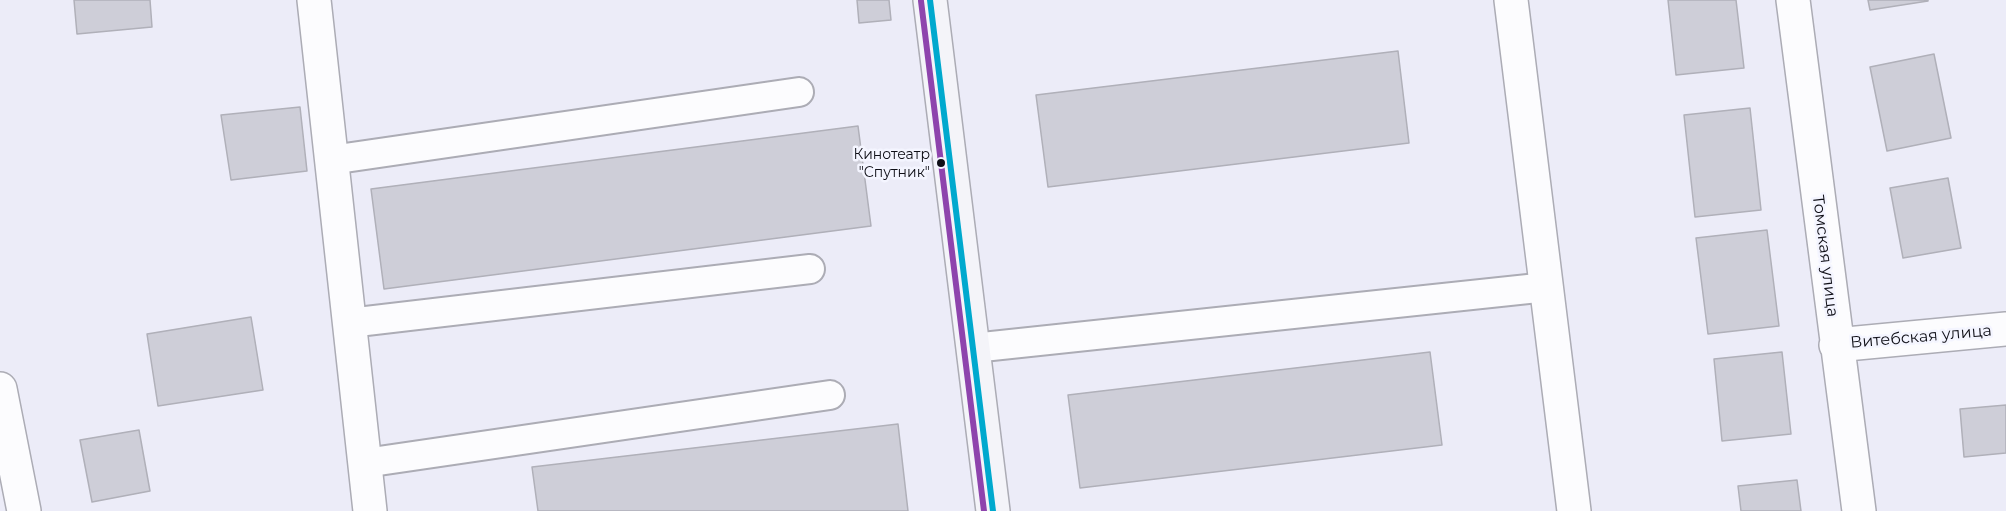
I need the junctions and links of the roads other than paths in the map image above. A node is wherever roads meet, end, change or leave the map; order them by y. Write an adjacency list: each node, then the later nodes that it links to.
1 (314, 0): 6 (street)
2 (930, 0): 12 (main road)
3 (1511, 0): 8 (street)
4 (1793, 0): 11 (street, Томская улица)
5 (800, 92): 6 (lane)
6 (331, 160): 9 (street)
7 (810, 269): 9 (lane)
8 (1547, 287): 12 (lane); 19 (street)
9 (349, 323): 15 (street)
10 (2006, 329): 11 (street, Витебская улица)
11 (1836, 345): 20 (street, Томская улица)
12 (973, 348): 18 (main road)
13 (0, 389): 16 (street)
14 (830, 395): 15 (lane)
15 (365, 464): 17 (street)
16 (24, 511)
17 (370, 511)
18 (993, 511)
19 (1574, 511)
20 (1860, 511)

